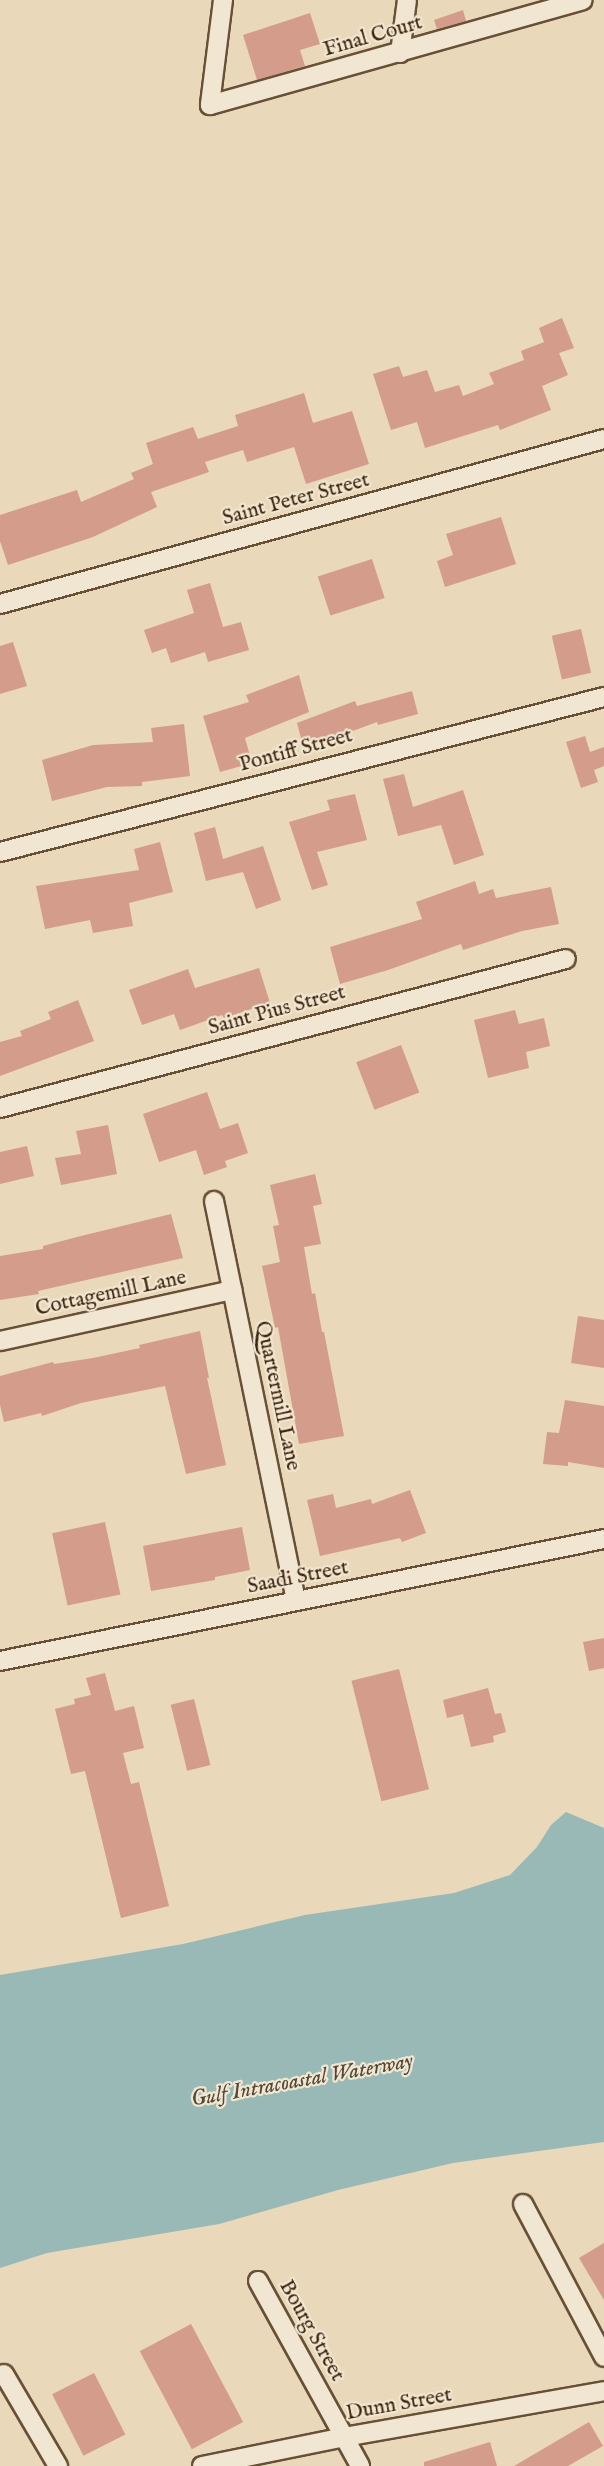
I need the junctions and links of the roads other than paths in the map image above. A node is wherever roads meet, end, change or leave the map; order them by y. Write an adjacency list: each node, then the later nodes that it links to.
1 (223, 0): 4 (street, Final Court)
2 (407, 0): 4 (street)
3 (583, 0): 4 (street, Final Court)
4 (400, 53)
5 (604, 439): 6 (street, Saint Peter Street)
6 (0, 604)
7 (604, 697): 8 (street, Pontiff Street)
8 (0, 852)
9 (566, 959): 10 (street, Saint Pius Street)
10 (0, 1108)
11 (214, 1200): 12 (street, Quartermill Lane)
12 (232, 1290): 13 (street, Cottagemill Lane); 15 (street, Quartermill Lane)
13 (0, 1341)
14 (604, 1539): 15 (street, Saadi Street)
15 (296, 1601): 16 (street, Saadi Street)
16 (0, 1661)
17 (523, 2204): 19 (street)
18 (258, 2281): 22 (street, Bourg Street)
19 (604, 2357)
20 (4, 2374): 23 (street)
21 (604, 2391): 22 (street, Dunn Street)
22 (344, 2437): 24 (street, Dunn Street); 25 (street, Bourg Street)
23 (58, 2466)
24 (202, 2466)
25 (360, 2466)

